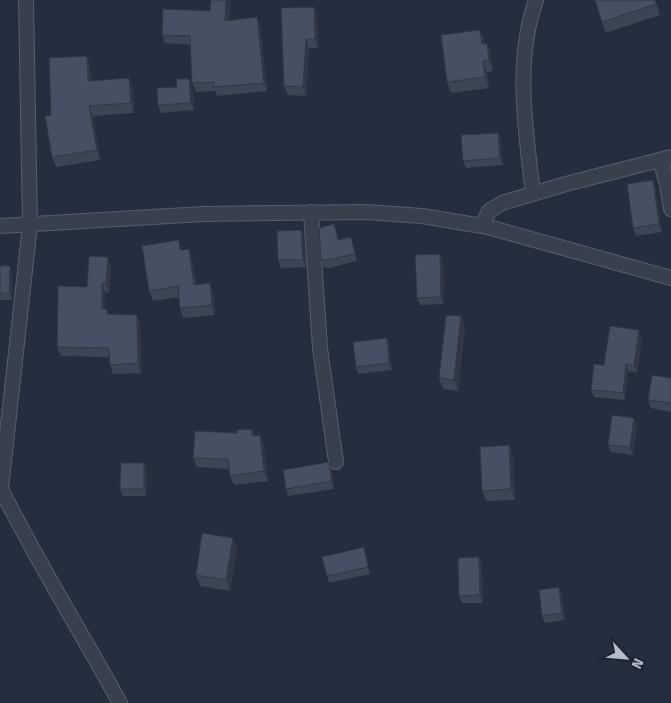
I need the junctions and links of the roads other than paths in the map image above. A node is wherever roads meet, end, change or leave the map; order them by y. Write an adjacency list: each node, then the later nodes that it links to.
1 (26, 0): 7 (street)
2 (536, 0): 4 (street)
3 (666, 159): 4 (street); 5 (street)
4 (533, 194): 9 (street)
5 (671, 209)
6 (311, 212): 7 (street); 9 (street); 11 (street)
7 (30, 225): 8 (street); 12 (street)
8 (0, 226)
9 (482, 226): 10 (street)
10 (671, 278)
11 (336, 462)
12 (1, 494): 13 (street)
13 (120, 703)

